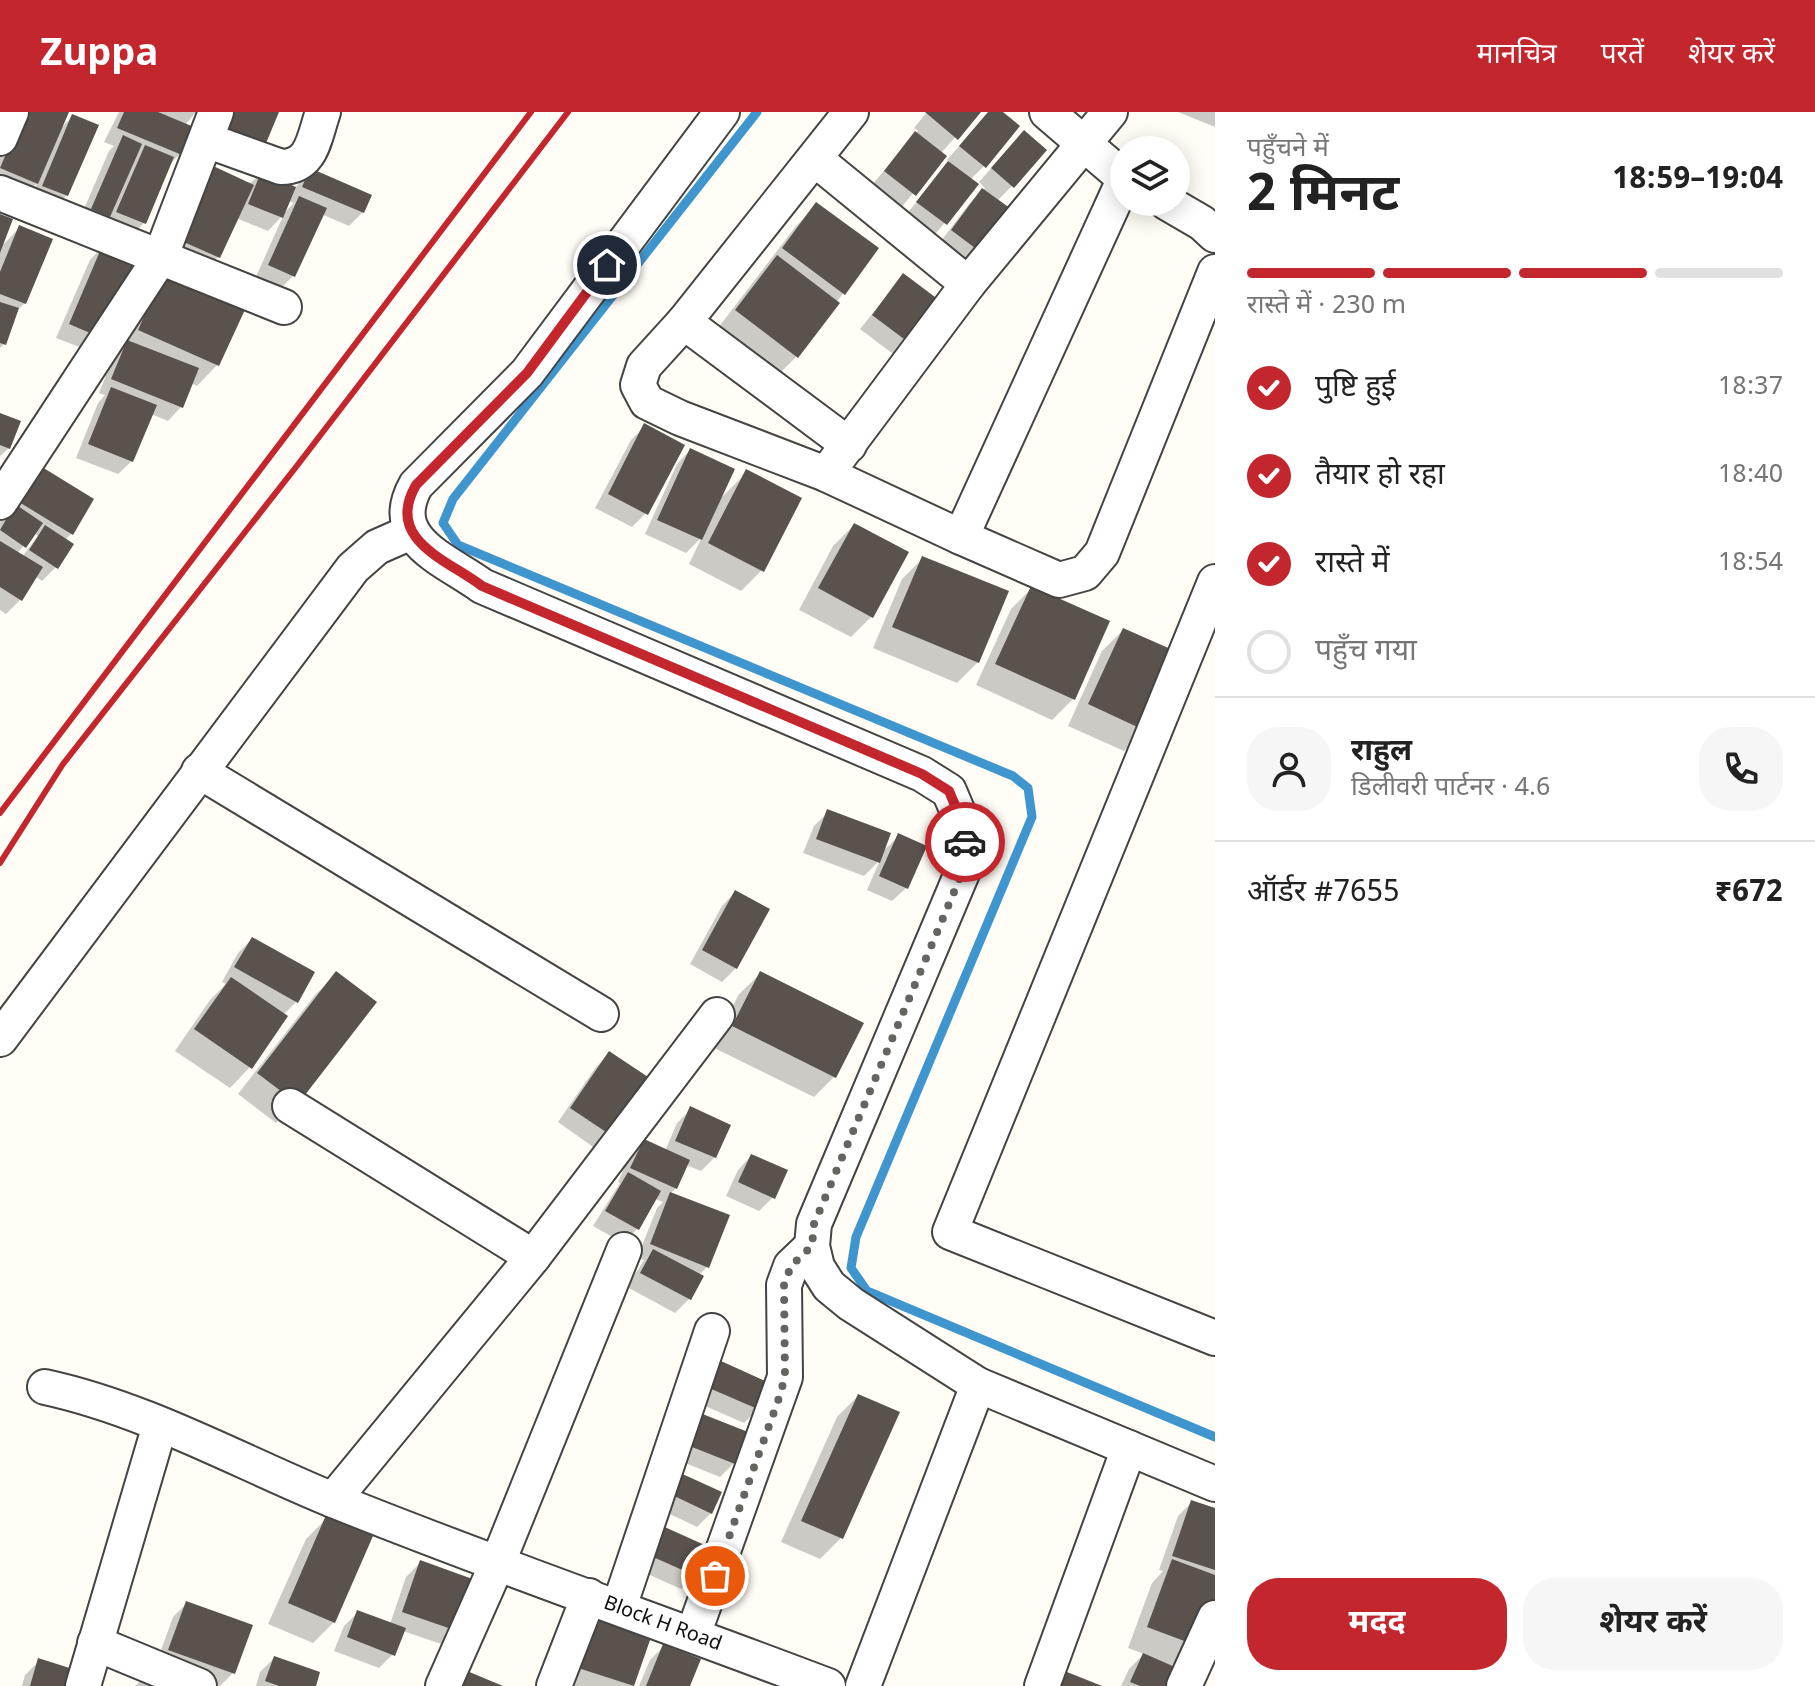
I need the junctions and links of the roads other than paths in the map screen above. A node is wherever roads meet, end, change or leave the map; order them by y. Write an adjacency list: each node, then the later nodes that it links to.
1 (11, 112): 8 (street)
2 (323, 112): 7 (street)
3 (722, 112): 24 (street)
4 (851, 112): 10 (street)
5 (1047, 112): 9 (street)
6 (1110, 112): 9 (street)
7 (211, 126): 16 (street)
8 (0, 138)
9 (1084, 145): 11 (street); 18 (street)
10 (815, 159): 18 (street); 20 (street)
11 (1110, 167)
12 (0, 193): 16 (street)
13 (1110, 210): 25 (street)
14 (1190, 216): 15 (street)
15 (1215, 235)
16 (160, 258): 19 (street); 23 (street)
17 (1215, 272): 25 (street)
18 (968, 284): 21 (street)
19 (284, 307)
20 (684, 322): 21 (street); 22 (street)
21 (849, 445): 22 (street)
22 (826, 474): 25 (street)
23 (2, 496)
24 (411, 532): 27 (street); 32 (street)
25 (961, 537)
26 (1215, 582): 36 (street)
27 (199, 771): 28 (street); 30 (street)
28 (601, 1014)
29 (717, 1015): 34 (street)
30 (0, 1039)
31 (290, 1106): 34 (street)
32 (812, 1246): 37 (street); 46 (street)
33 (624, 1250): 43 (street)
34 (533, 1257): 42 (street)
35 (712, 1331): 44 (street)
36 (1215, 1338)
37 (978, 1385): 40 (street); 53 (street)
38 (45, 1387): 39 (street, Block H Road)
39 (160, 1425): 42 (street, Block H Road); 47 (street)
40 (1129, 1448): 41 (street); 54 (street)
41 (1215, 1484)
42 (333, 1500): 43 (street, Block H Road)
43 (498, 1562): 44 (street, Block H Road); 51 (street)
44 (604, 1602): 46 (street, Block H Road); 52 (street)
45 (1215, 1618): 55 (street)
46 (693, 1635): 48 (street, Block H Road)
47 (95, 1643): 49 (street); 50 (street)
48 (813, 1684)
49 (83, 1686)
50 (199, 1686)
51 (443, 1686)
52 (554, 1686)
53 (863, 1686)
54 (1042, 1686)
55 (1184, 1686)

